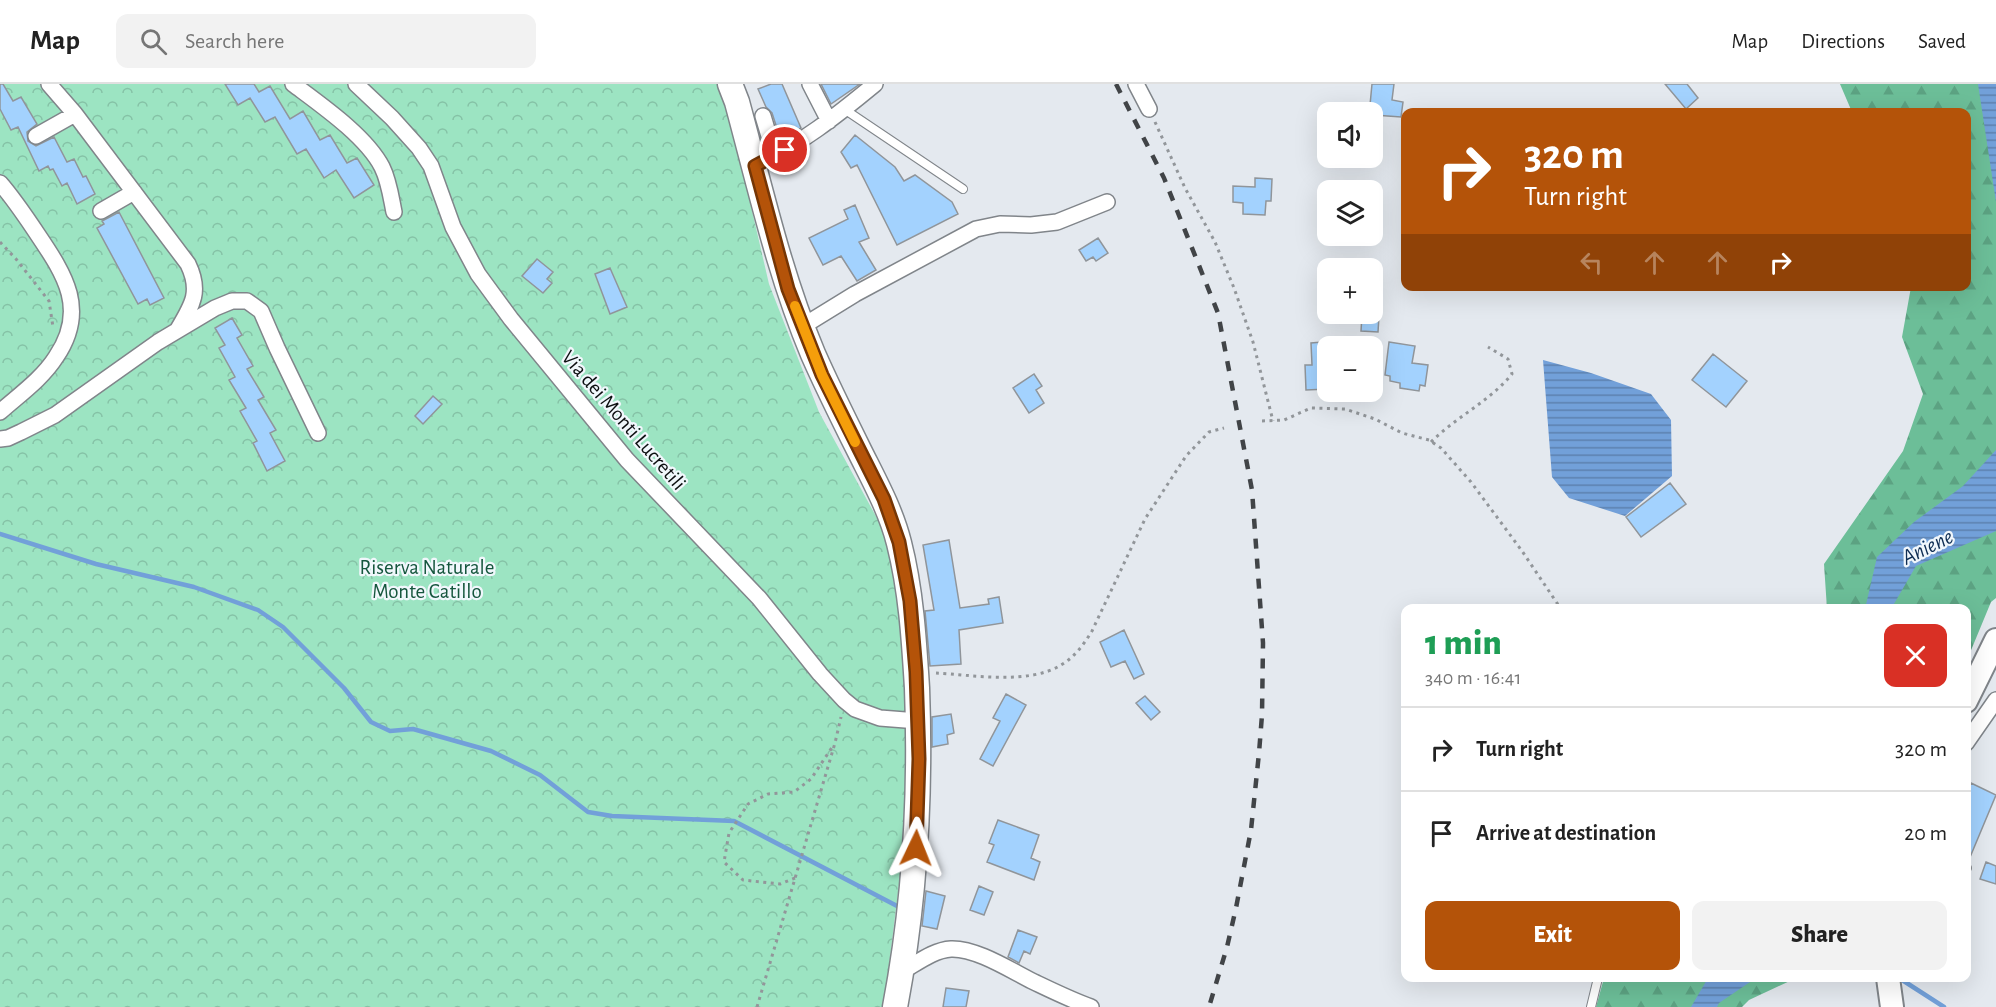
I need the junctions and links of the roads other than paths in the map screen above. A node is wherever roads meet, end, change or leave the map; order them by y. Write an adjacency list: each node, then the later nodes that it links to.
1 (49, 84): 10 (street)
2 (293, 84): 20 (street)
3 (356, 84): 29 (street, Via dei Monti Lucretili)
4 (730, 84): 14 (main road)
5 (810, 84): 12 (street)
6 (874, 84): 8 (street)
7 (1136, 84): 9 (street)
8 (844, 109): 12 (street); 16 (lane)
9 (1149, 109)
10 (75, 114): 13 (street); 17 (street)
11 (763, 116): 14 (street)
12 (829, 121): 14 (street)
13 (36, 136)
14 (765, 161): 21 (main road)
15 (0, 183): 23 (street)
16 (963, 189)
17 (134, 192): 19 (street); 22 (street)
18 (1107, 202): 21 (street)
19 (101, 211)
20 (394, 212)
21 (802, 326): 29 (main road)
22 (176, 331): 24 (street); 25 (street)
23 (0, 411)
24 (318, 433)
25 (0, 439)
26 (1996, 640): 27 (main road)
27 (1971, 691)
28 (1996, 700): 30 (street)
29 (918, 720): 31 (main road)
30 (1971, 735)
31 (901, 972): 34 (main road); 35 (street)
32 (1597, 982): 36 (lane)
33 (1889, 982): 37 (main road)
34 (895, 1007)
35 (1091, 1007)
36 (1591, 1007)
37 (1892, 1007)

